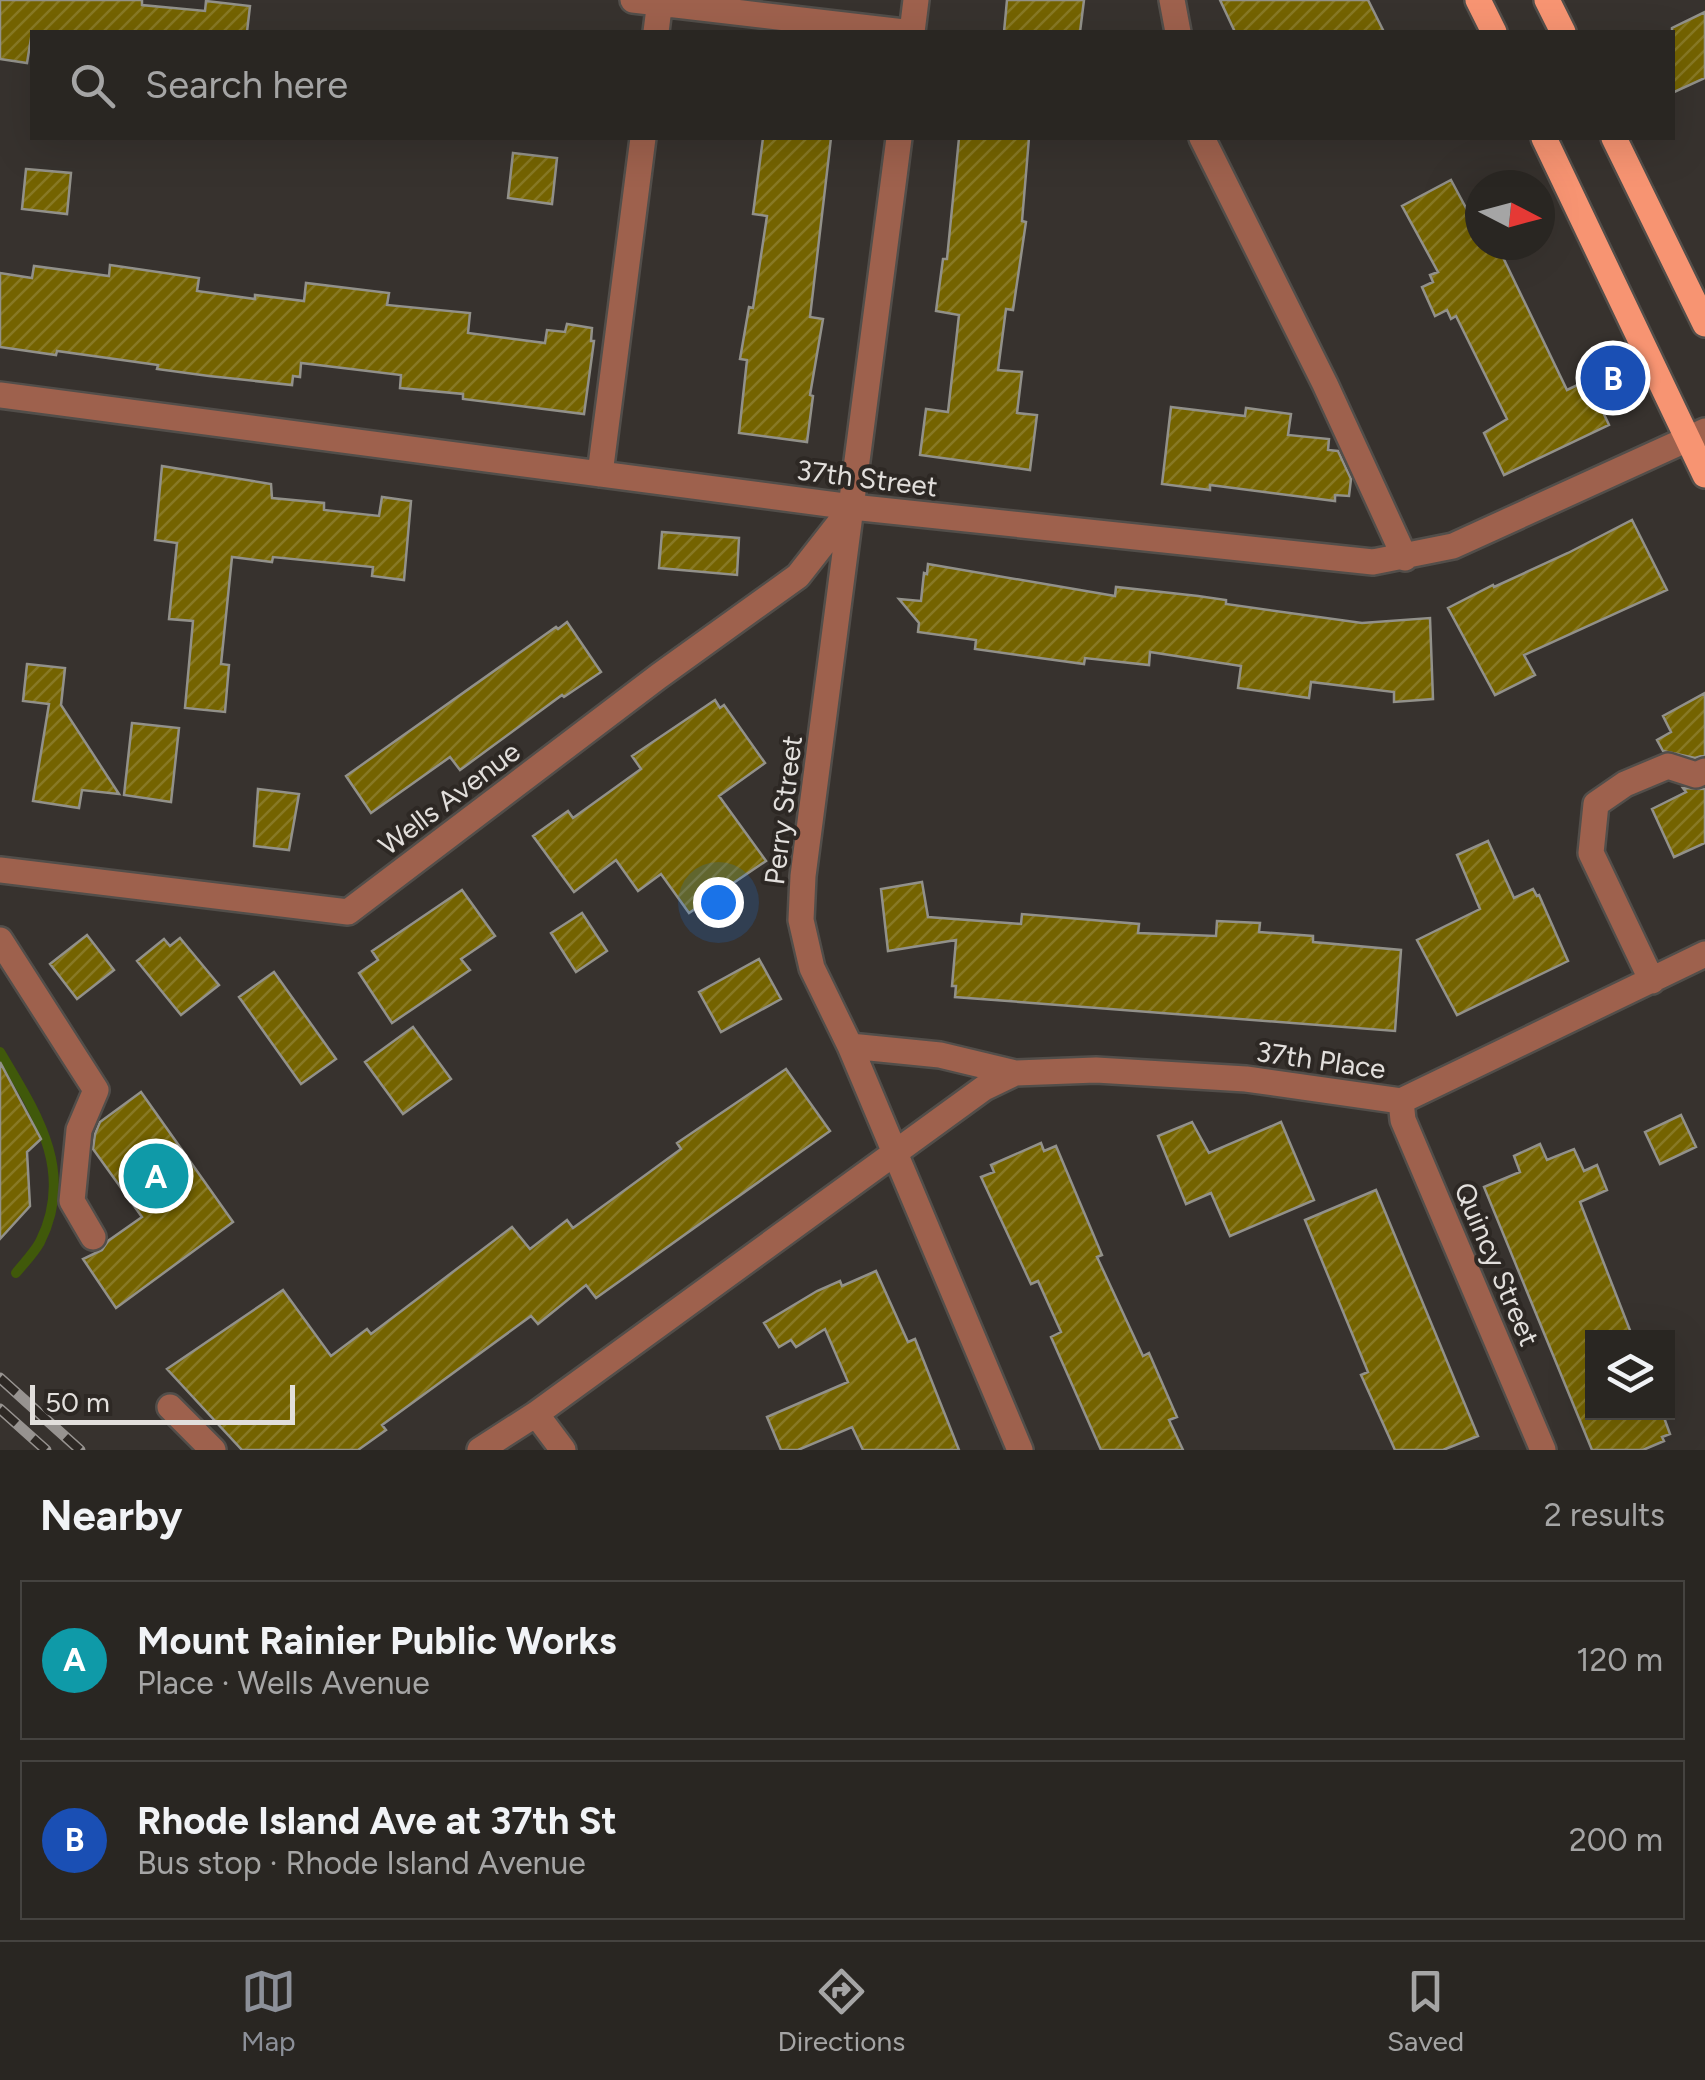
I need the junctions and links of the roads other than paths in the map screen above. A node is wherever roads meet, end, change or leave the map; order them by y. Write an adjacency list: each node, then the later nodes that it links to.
1 (632, 0): 6 (street)
2 (916, 0): 9 (street)
3 (1172, 0): 10 (street)
4 (1478, 0): 11 (main road)
5 (1547, 0): 12 (main road)
6 (660, 2): 7 (street); 8 (street)
7 (656, 30)
8 (888, 30)
9 (912, 30)
10 (1178, 30)
11 (1493, 30)
12 (1562, 30)
13 (643, 140): 21 (street)
14 (899, 140): 23 (street, Perry Street)
15 (1203, 140): 24 (street)
16 (1545, 140): 20 (main road)
17 (1615, 140): 18 (main road)
18 (1705, 324)
19 (0, 395): 21 (street, 37th Street)
20 (1697, 434): 22 (main road); 24 (street, 37th Street)
21 (600, 474): 23 (street, 37th Street)
22 (1705, 475)
23 (852, 507): 24 (street, 37th Street); 26 (street, Wells Avenue); 30 (street, Perry Street)
24 (1405, 558)
25 (1705, 771): 29 (street)
26 (0, 870)
27 (0, 940): 34 (street)
28 (1705, 954): 29 (street, 37th Place)
29 (1652, 981): 32 (street, 37th Place)
30 (850, 1046): 31 (street, 37th Place); 33 (street, Perry Street)
31 (1015, 1073): 32 (street, 37th Place); 33 (street, 37th Place)
32 (1401, 1101): 41 (street, Quincy Street)
33 (894, 1154): 36 (street, 37th Place); 40 (street, Perry Street)
34 (93, 1237)
35 (170, 1407): 37 (street)
36 (536, 1414): 38 (street, 37th Place); 39 (street)
37 (212, 1450)
38 (480, 1450)
39 (564, 1450)
40 (1020, 1450)
41 (1542, 1450)

